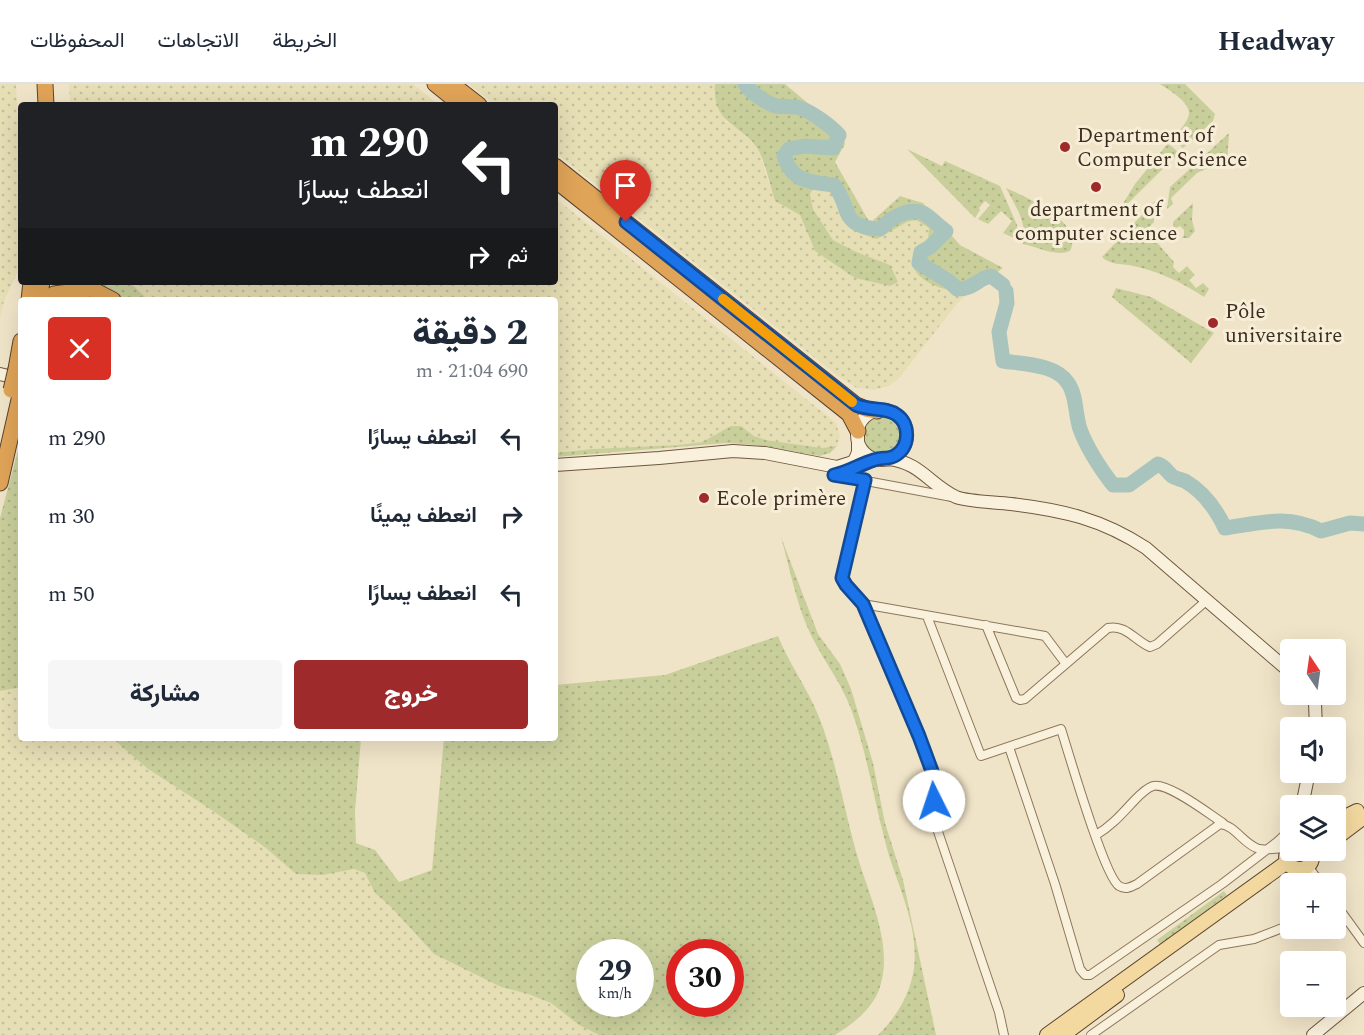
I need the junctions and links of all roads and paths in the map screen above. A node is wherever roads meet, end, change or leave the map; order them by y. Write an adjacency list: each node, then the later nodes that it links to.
1 (35, 84): 5 (highway)
2 (45, 84): 6 (highway)
3 (435, 84): 7 (highway)
4 (452, 84): 8 (highway)
5 (36, 102)
6 (46, 102)
7 (457, 102)
8 (475, 102)
9 (558, 168): 16 (highway)
10 (558, 182): 18 (highway)
11 (85, 285): 12 (highway); 13 (highway)
12 (49, 297)
13 (107, 297)
14 (18, 356): 15 (highway)
15 (13, 382): 19 (highway); 26 (highway)
16 (877, 411): 17 (main road); 18 (main road)
17 (906, 428): 20 (main road); 22 (main road)
18 (858, 434): 20 (main road); 21 (main road)
19 (0, 445)
20 (882, 459): 22 (main road); 24 (main road)
21 (558, 465)
22 (921, 470): 27 (main road)
23 (558, 472): 24 (main road)
24 (834, 475): 25 (street)
25 (865, 480): 27 (street); 29 (street)
26 (0, 483)
27 (958, 498): 28 (main road)
28 (1206, 601): 32 (street); 33 (main road)
29 (863, 604): 30 (street); 50 (street)
30 (927, 616): 31 (street); 34 (street)
31 (986, 625): 32 (street); 32 (street)
32 (1066, 664)
33 (1280, 664)
34 (1009, 747): 40 (street); 42 (street)
35 (1362, 811): 36 (main road); 37 (main road); 39 (main road)
36 (1346, 818)
37 (1346, 820)
38 (1223, 823): 40 (street); 40 (street); 42 (street)
39 (1346, 828)
40 (1096, 835)
41 (1280, 839): 42 (street)
42 (1269, 848): 43 (street)
43 (1280, 848)
44 (1294, 861): 51 (main road)
45 (1294, 861): 52 (main road)
46 (1346, 918): 48 (street)
47 (1280, 929): 53 (street)
48 (1364, 943)
49 (1364, 993): 54 (main road)
50 (1004, 1035)
51 (1047, 1035)
52 (1063, 1035)
53 (1091, 1035)
54 (1313, 1035)

